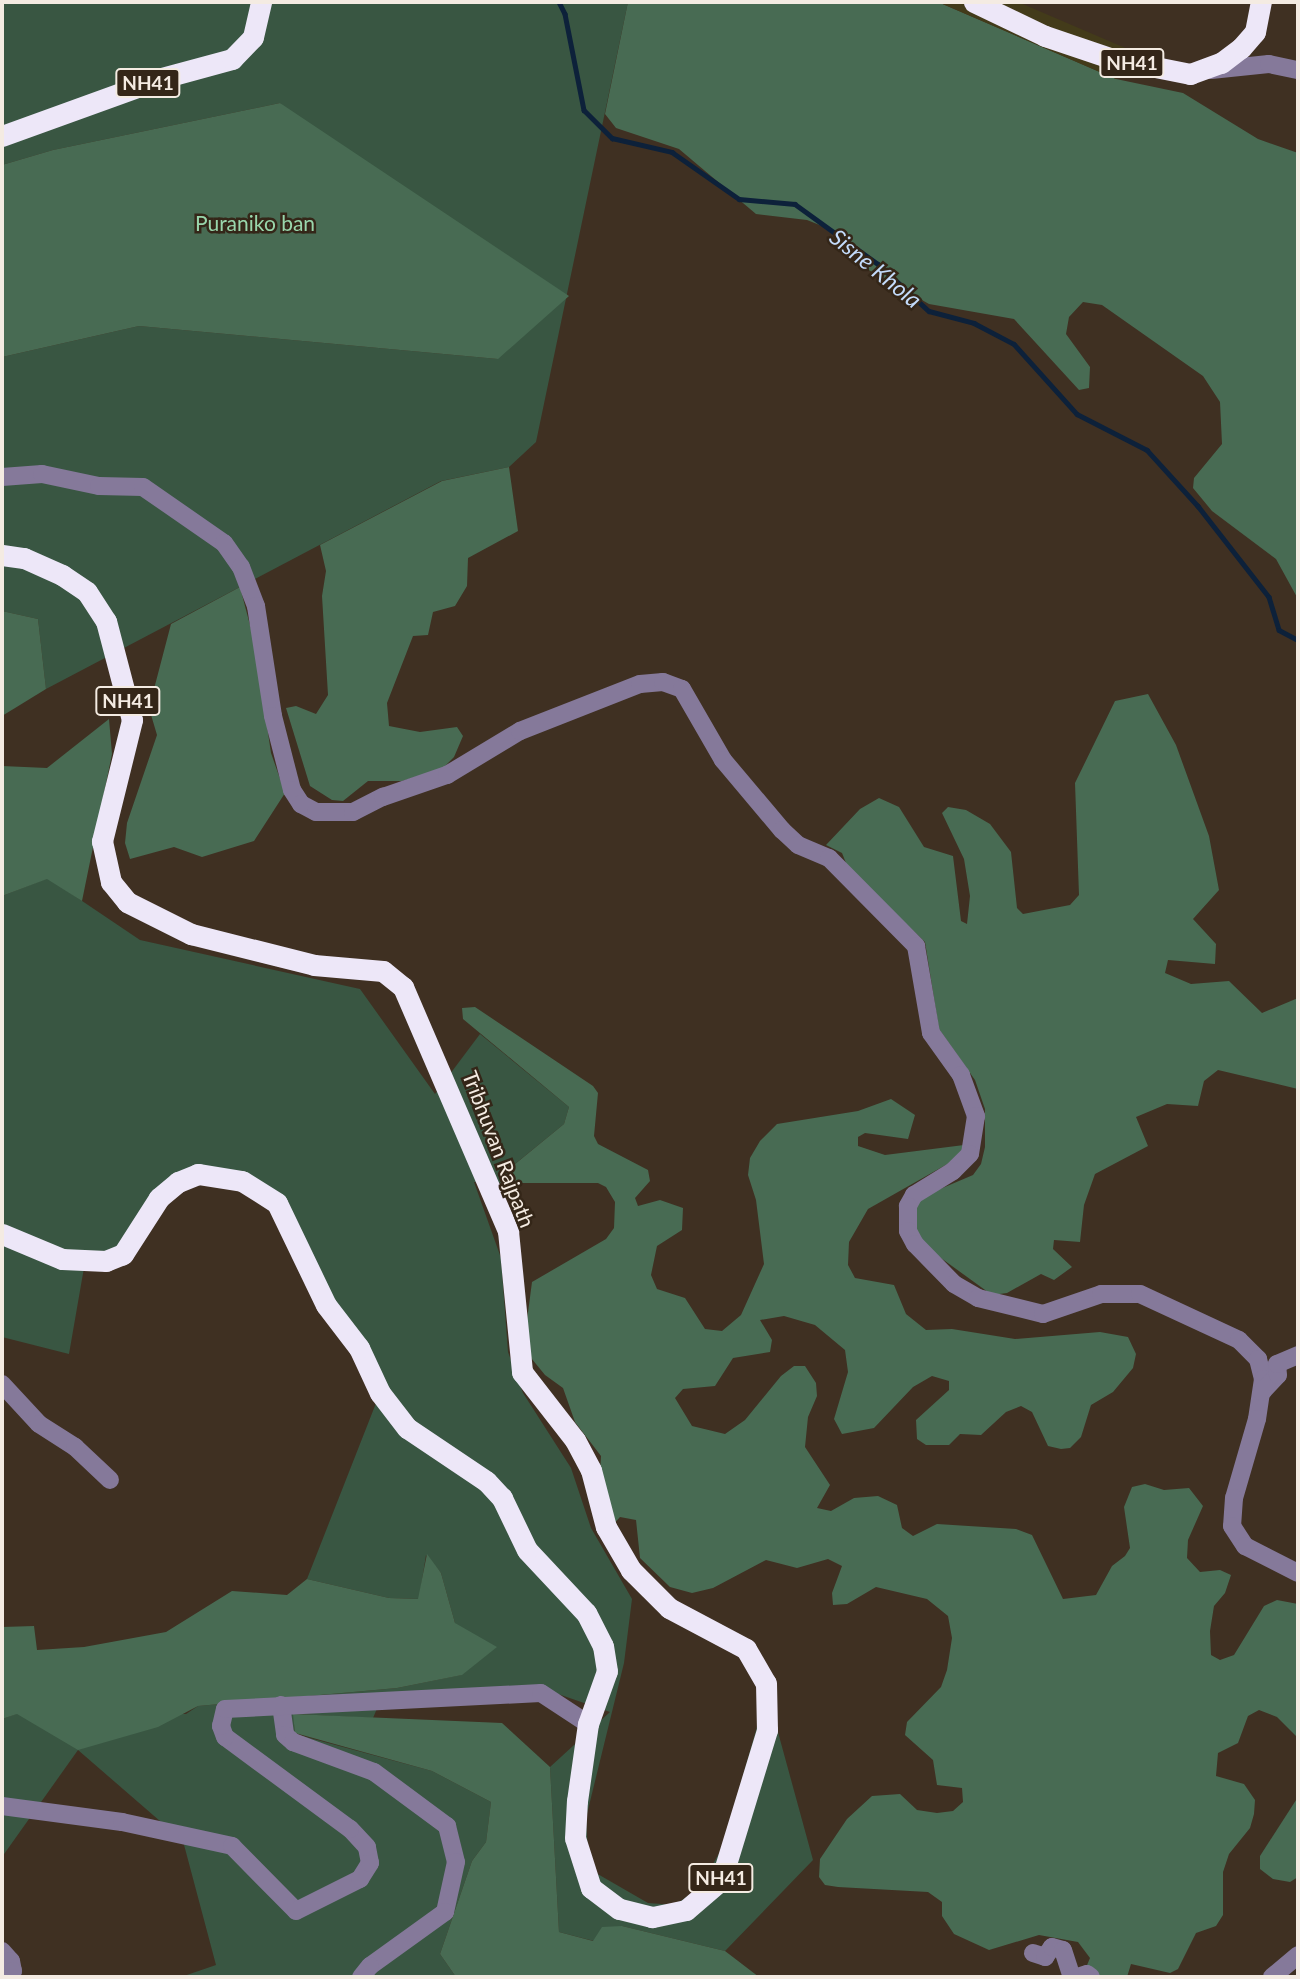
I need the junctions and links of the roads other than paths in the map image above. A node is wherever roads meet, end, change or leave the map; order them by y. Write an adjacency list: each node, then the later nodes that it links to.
1 (261, 2): 6 (highway, NH41)
2 (974, 2): 5 (highway, NH41)
3 (1261, 2): 5 (highway)
4 (1298, 70): 5 (street)
5 (1204, 71)
6 (2, 136)
7 (2, 477): 12 (street)
8 (2, 555): 16 (highway, Tribhuvan Rajpath / NH41)
9 (2, 1234): 16 (highway, Tribhuvan Rajpath / NH41)
10 (1298, 1354): 12 (street)
11 (2, 1384): 13 (street)
12 (1262, 1392): 14 (street)
13 (110, 1480)
14 (1298, 1573)
15 (281, 1705): 16 (street); 17 (street); 22 (street)
16 (588, 1724)
17 (2, 1806)
18 (2, 1951): 21 (street)
19 (1033, 1952): 23 (street)
20 (1298, 1955): 25 (street)
21 (8, 1977)
22 (361, 1977)
23 (1075, 1977): 24 (street)
24 (1091, 1977)
25 (1272, 1977)

